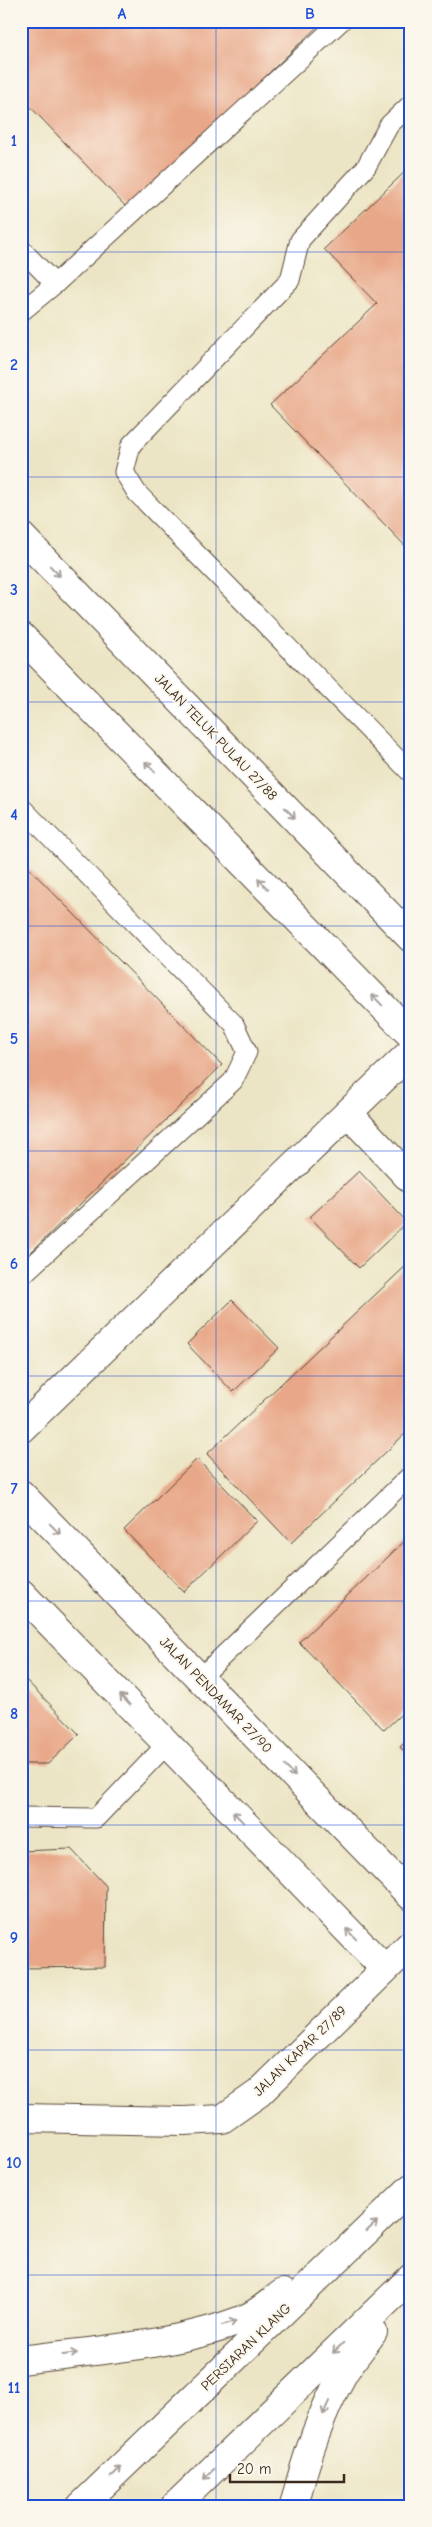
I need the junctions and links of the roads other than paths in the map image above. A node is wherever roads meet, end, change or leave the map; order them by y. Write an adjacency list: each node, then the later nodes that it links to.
1 (341, 21): 4 (lane)
2 (411, 104): 8 (lane)
3 (21, 249): 4 (lane)
4 (55, 284): 5 (lane)
5 (21, 312)
6 (21, 536): 10 (street, JALAN TELUK PULAU 27/88, one-way to 10)
7 (21, 636): 11 (street, one-way to 7)
8 (411, 773)
9 (21, 807): 15 (lane)
10 (408, 928)
11 (411, 1035)
12 (411, 1052): 13 (street)
13 (348, 1113): 14 (street); 16 (street)
14 (411, 1180)
15 (21, 1276)
16 (21, 1429)
17 (411, 1475): 20 (lane)
18 (21, 1494): 20 (street, JALAN PENDAMAR 27/90, one-way to 20)
19 (21, 1593): 21 (street, one-way to 19)
20 (200, 1678): 23 (street, JALAN PENDAMAR 27/90, one-way to 23)
21 (167, 1744): 22 (lane); 25 (street, one-way to 21)
22 (21, 1817)
23 (411, 1896)
24 (411, 1944): 25 (street, JALAN KAPAR 27/89)
25 (385, 1969): 26 (street, JALAN KAPAR 27/89)
26 (21, 2118)
27 (411, 2188): 28 (street, PERSIARAN KLANG, one-way to 27)
28 (347, 2249): 30 (street, one-way to 28); 31 (street, PERSIARAN KLANG, one-way to 28)
29 (411, 2279): 32 (street, one-way to 32); 33 (street, one-way to 33)
30 (21, 2360)
31 (81, 2506)
32 (175, 2506)
33 (294, 2506)

